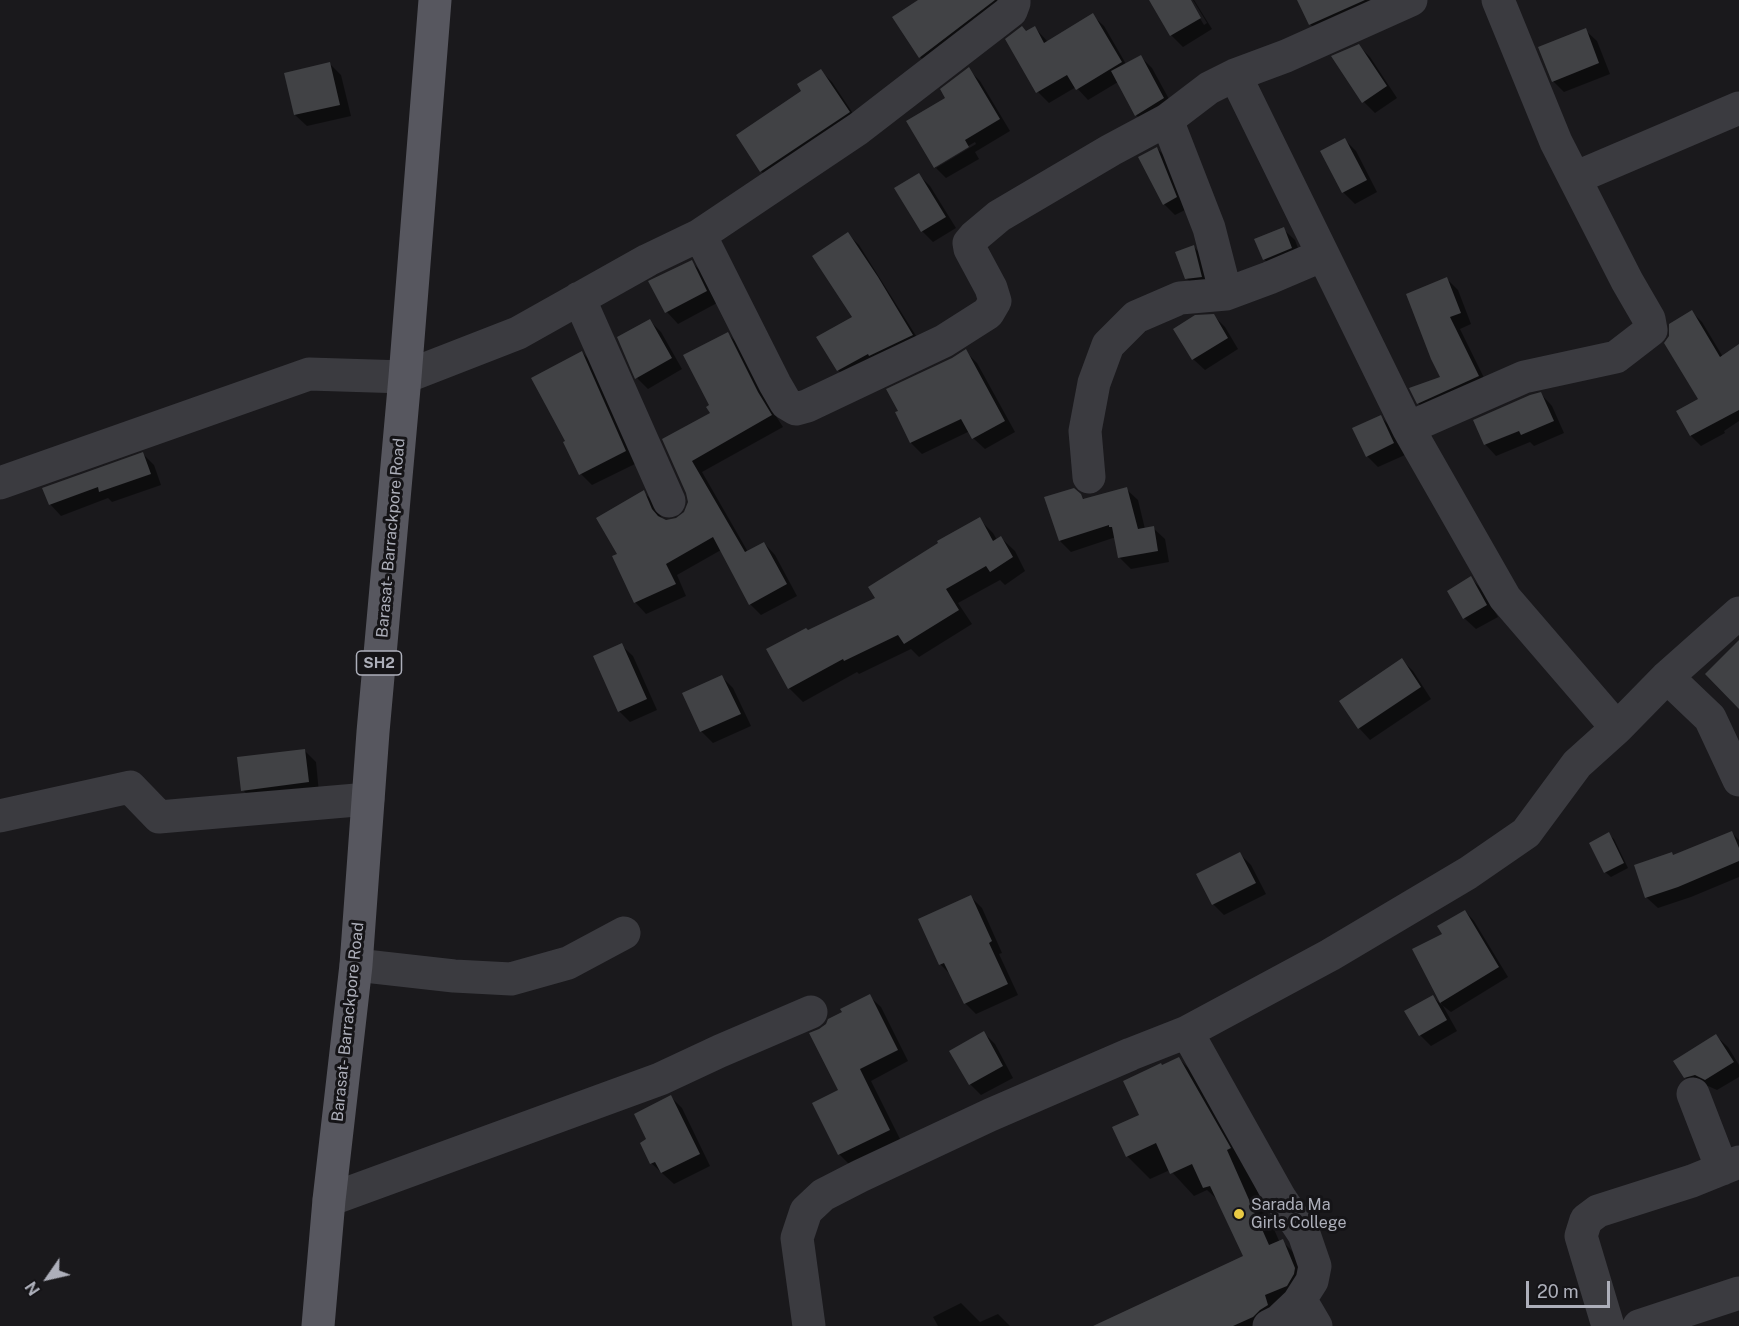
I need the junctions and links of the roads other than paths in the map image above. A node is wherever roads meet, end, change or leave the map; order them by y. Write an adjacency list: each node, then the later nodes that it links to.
1 (435, 0): 13 (main road, Barasat- Barrackpore Road / SH2)
2 (1014, 0): 9 (street)
3 (1411, 0): 5 (street)
4 (1498, 0): 8 (street)
5 (1235, 75): 7 (street); 10 (street)
6 (1739, 108): 8 (street)
7 (1167, 120): 9 (street); 11 (street)
8 (1575, 178): 14 (street)
9 (700, 235): 12 (street)
10 (1323, 255): 11 (street); 14 (street)
11 (1226, 294): 15 (street)
12 (579, 298): 13 (street); 17 (street)
13 (405, 377): 16 (street); 22 (main road, Barasat- Barrackpore Road / SH2)
14 (1408, 428): 20 (street)
15 (1089, 477)
16 (0, 483)
17 (669, 501)
18 (1739, 614): 19 (street)
19 (1667, 677): 20 (street); 21 (street)
20 (1617, 728): 27 (street)
21 (1739, 780)
22 (368, 799): 23 (street); 25 (main road, Barasat- Barrackpore Road / SH2)
23 (0, 816)
24 (624, 933): 25 (street)
25 (356, 965): 30 (main road, Barasat- Barrackpore Road / SH2)
26 (811, 1012): 30 (street)
27 (1187, 1032): 32 (street); 34 (street)
28 (1693, 1094): 29 (street)
29 (1730, 1166): 36 (street)
30 (329, 1200): 33 (main road, Barasat- Barrackpore Road / SH2)
31 (1739, 1293): 37 (street)
32 (1307, 1315): 35 (street)
33 (318, 1326)
34 (809, 1326)
35 (1269, 1326)
36 (1608, 1326)
37 (1639, 1326)

